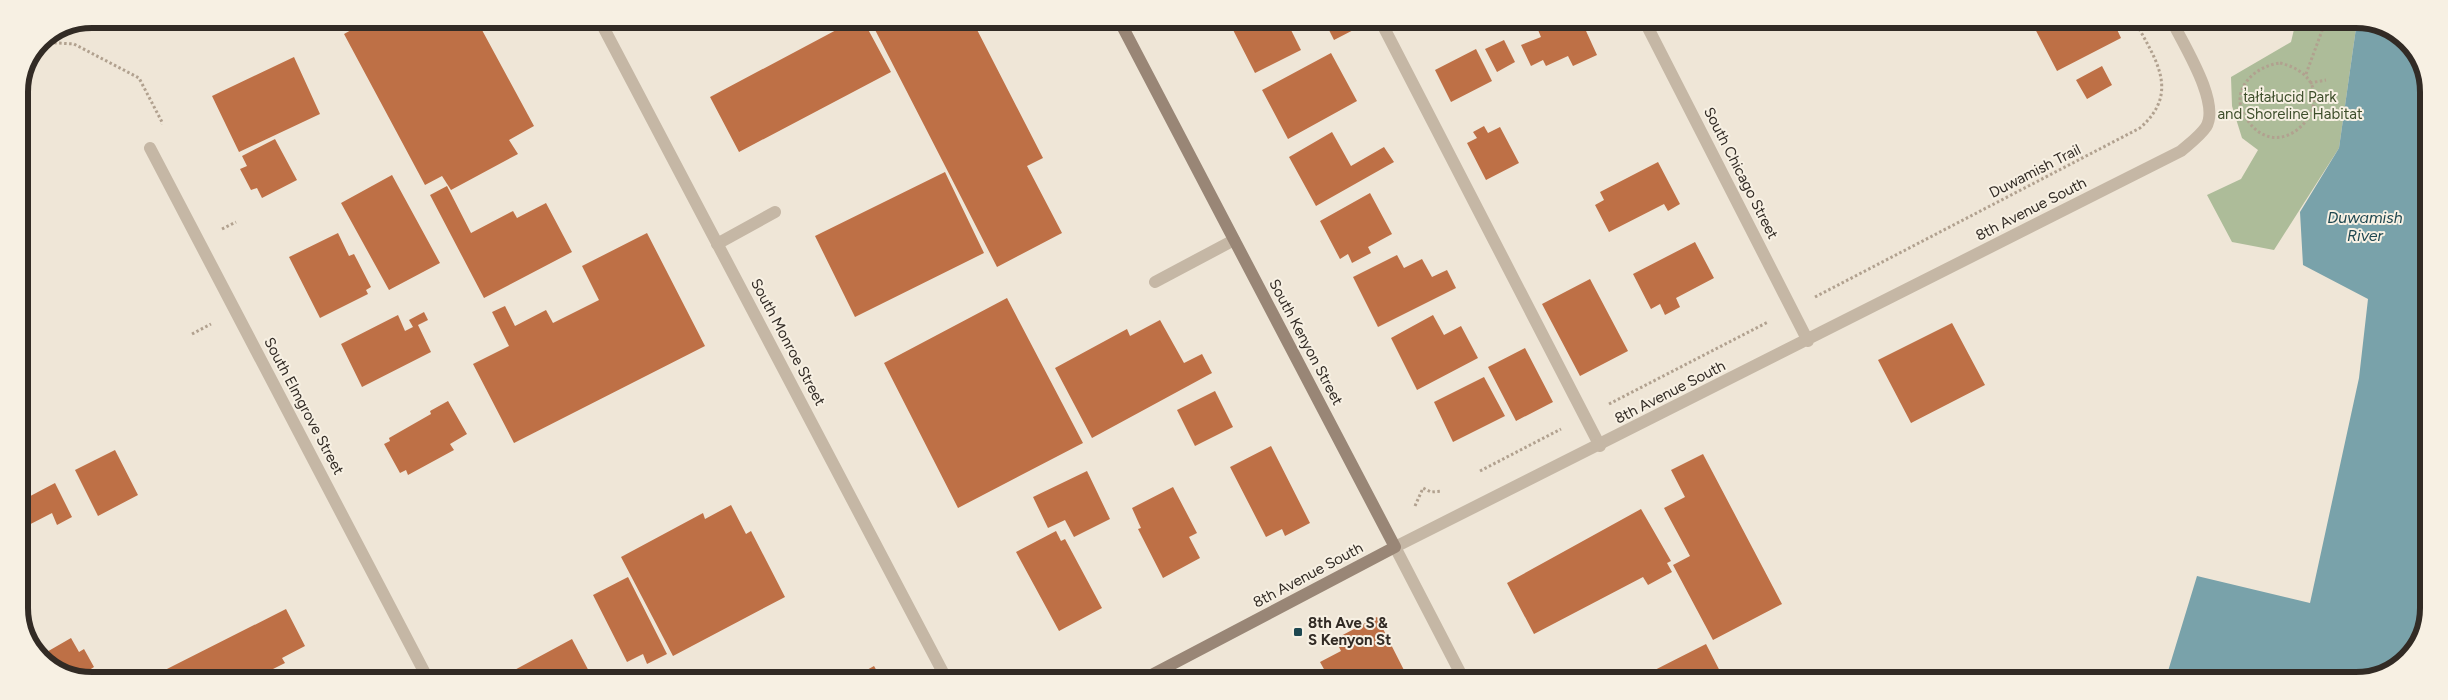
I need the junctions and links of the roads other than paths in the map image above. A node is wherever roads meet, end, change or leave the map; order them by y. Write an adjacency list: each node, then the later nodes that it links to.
1 (603, 27): 9 (street, South Monroe Street)
2 (1122, 27): 8 (street, South Kenyon Street)
3 (1384, 27): 12 (street)
4 (1648, 27): 11 (street, South Chicago Street)
5 (2175, 27): 11 (street, 8th Avenue South)
6 (150, 148): 14 (street, South Elmgrove Street)
7 (775, 212): 9 (street)
8 (1234, 240): 10 (street); 13 (street, South Kenyon Street)
9 (717, 244): 15 (street, South Monroe Street)
10 (1155, 282)
11 (1808, 340): 12 (street, 8th Avenue South)
12 (1600, 446): 13 (street, 8th Avenue South)
13 (1396, 547): 16 (street, 8th Avenue South); 17 (street, South Kenyon Street)
14 (424, 672)
15 (943, 672)
16 (1157, 672)
17 (1460, 672)

